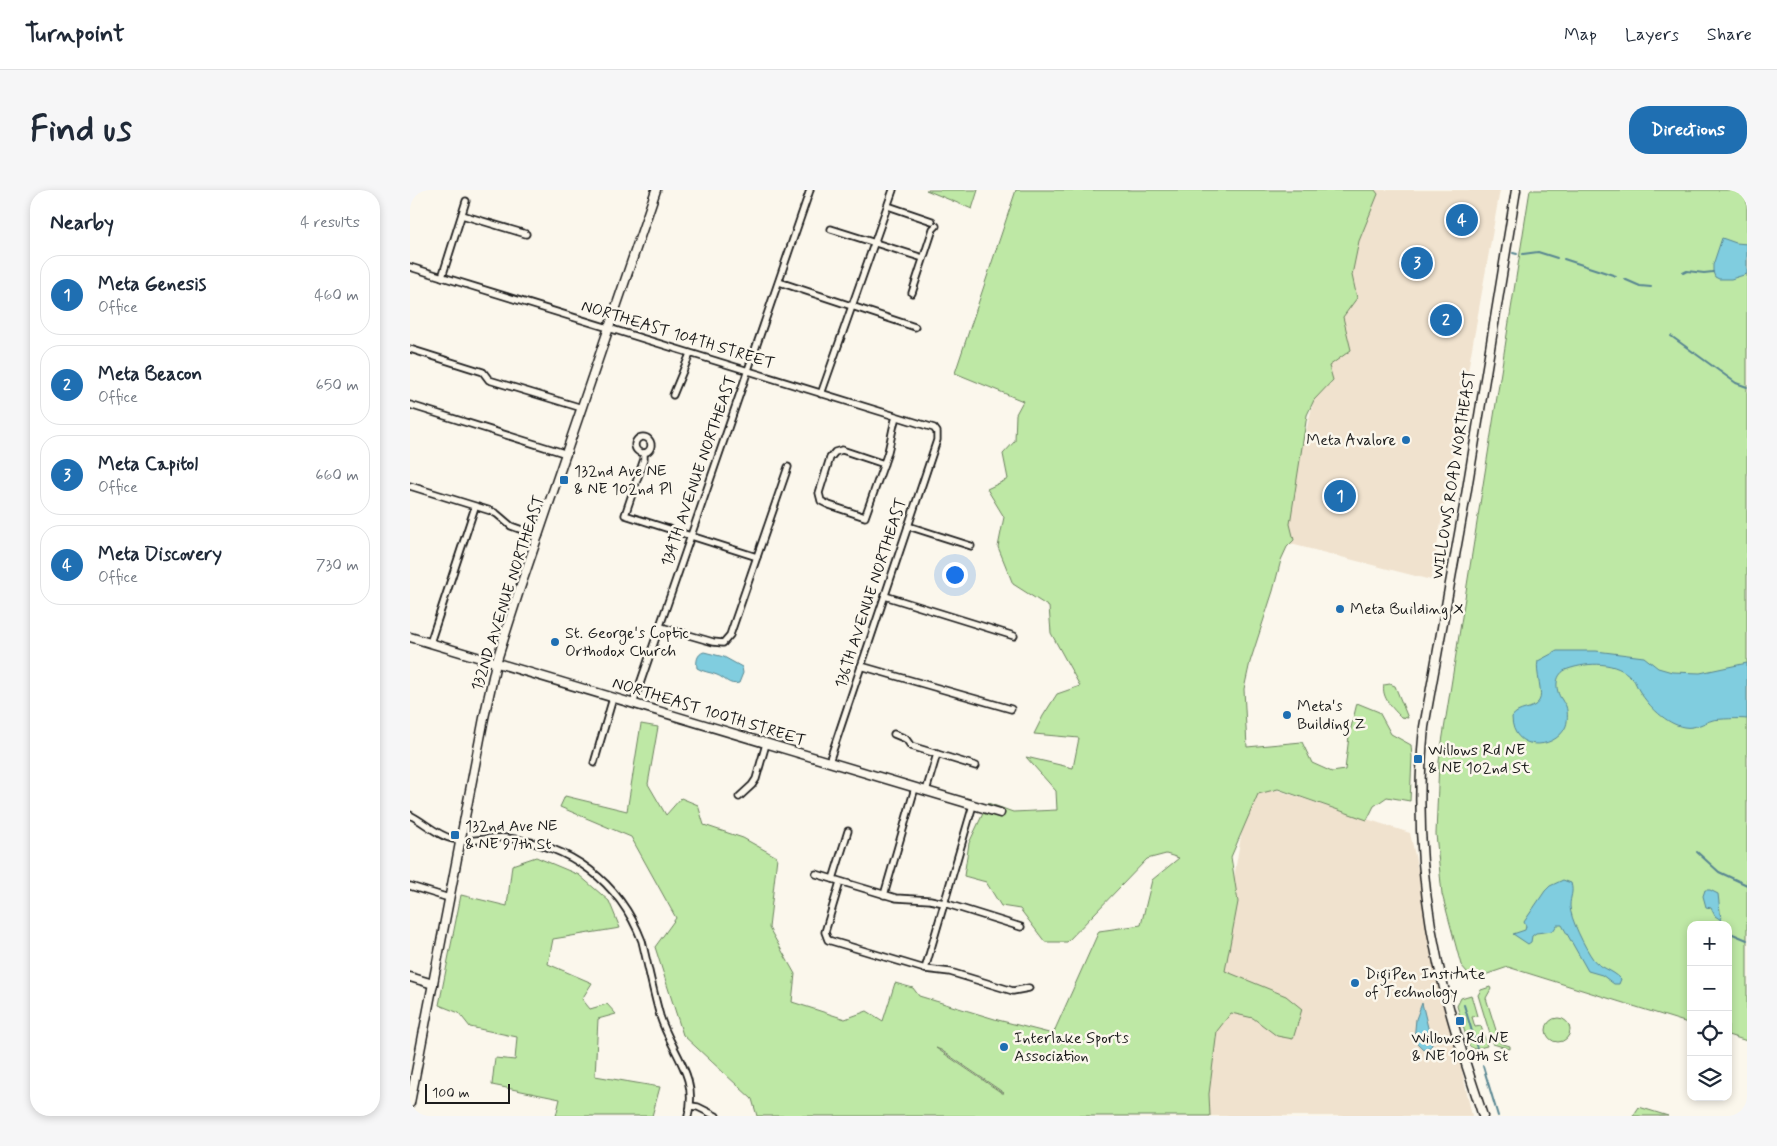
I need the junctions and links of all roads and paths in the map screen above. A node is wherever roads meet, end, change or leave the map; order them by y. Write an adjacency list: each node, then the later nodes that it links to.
1 (656, 190): 17 (street, 132ND AVENUE NORTHEAST)
2 (810, 190): 14 (street, 134TH AVENUE NORTHEAST)
3 (893, 190): 6 (street)
4 (1516, 190): 81 (street, WILLOWS ROAD NORTHEAST)
5 (466, 201): 7 (street)
6 (888, 206): 10 (street); 11 (street)
7 (462, 215): 9 (street); 13 (street)
8 (831, 229): 10 (street)
9 (526, 234)
10 (875, 243): 11 (street); 16 (street)
11 (923, 258): 15 (street)
12 (410, 267): 13 (street, NORTHEAST 104TH STREET)
13 (442, 277): 17 (street, NORTHEAST 104TH STREET)
14 (779, 282): 16 (street); 21 (street, 134TH AVENUE NORTHEAST)
15 (912, 294)
16 (853, 306): 18 (street); 24 (street)
17 (608, 328): 20 (street, NORTHEAST 104TH STREET); 27 (street, 132ND AVENUE NORTHEAST)
18 (915, 328)
19 (410, 349): 23 (street)
20 (690, 354): 21 (street, NORTHEAST 104TH STREET); 25 (street)
21 (748, 371): 24 (street, NORTHEAST 104TH STREET); 37 (street, 134TH AVENUE NORTHEAST)
22 (492, 372): 23 (street)
23 (487, 376): 27 (street)
24 (821, 394): 28 (street, NORTHEAST 104TH STREET)
25 (673, 395)
26 (410, 406): 31 (street)
27 (582, 408): 31 (street, 132ND AVENUE NORTHEAST)
28 (896, 416): 29 (street, NORTHEAST 104TH STREET); 32 (street)
29 (936, 432): 36 (street, 136TH AVENUE NORTHEAST)
30 (644, 453): 37 (street)
31 (567, 454): 38 (street, 132ND AVENUE NORTHEAST)
32 (884, 464): 32 (street)
33 (788, 467): 40 (street)
34 (410, 486): 35 (street)
35 (475, 506): 38 (street); 45 (street)
36 (908, 526): 39 (street); 41 (street, 136TH AVENUE NORTHEAST)
37 (692, 535): 40 (street); 42 (street, 134TH AVENUE NORTHEAST)
38 (539, 536): 46 (street, 132ND AVENUE NORTHEAST)
39 (971, 546)
40 (757, 557): 42 (street)
41 (884, 596): 43 (street); 47 (street, 136TH AVENUE NORTHEAST)
42 (661, 627): 49 (street, 134TH AVENUE NORTHEAST)
43 (1014, 636)
44 (410, 637): 45 (street, NORTHEAST 100TH STREET)
45 (430, 643): 46 (street, NORTHEAST 100TH STREET)
46 (496, 663): 48 (street, NORTHEAST 100TH STREET); 64 (street, 132ND AVENUE NORTHEAST)
47 (861, 666): 50 (street); 54 (street, 136TH AVENUE NORTHEAST)
48 (613, 698): 49 (street, NORTHEAST 100TH STREET); 55 (street)
49 (633, 704): 52 (street, NORTHEAST 100TH STREET)
50 (1011, 709)
51 (894, 734): 53 (street)
52 (766, 744): 54 (street, NORTHEAST 100TH STREET); 59 (street)
53 (937, 754): 56 (street); 58 (street)
54 (829, 762): 57 (street, NORTHEAST 100TH STREET)
55 (594, 763)
56 (976, 766)
57 (915, 788): 58 (street, NORTHEAST 100TH STREET); 69 (street)
58 (926, 791): 60 (street, NORTHEAST 100TH STREET)
59 (739, 797)
60 (973, 805): 61 (street, NORTHEAST 100TH STREET); 71 (street)
61 (1000, 813)
62 (410, 815): 64 (street)
63 (848, 831): 66 (street)
64 (460, 841): 70 (street, 132ND AVENUE NORTHEAST); 78 (street)
65 (816, 874): 66 (street)
66 (833, 879): 67 (street)
67 (840, 882): 69 (street); 73 (street)
68 (410, 886): 70 (street)
69 (884, 895): 71 (street)
70 (449, 898): 75 (street, 132ND AVENUE NORTHEAST)
71 (944, 903): 72 (street); 73 (street)
72 (1021, 927)
73 (925, 969): 76 (street)
74 (410, 977): 75 (street)
75 (432, 984): 77 (street, 132ND AVENUE NORTHEAST)
76 (1029, 988)
77 (410, 1103)
78 (691, 1106): 79 (street); 80 (street)
79 (688, 1116)
80 (716, 1116)
81 (1483, 1116)

